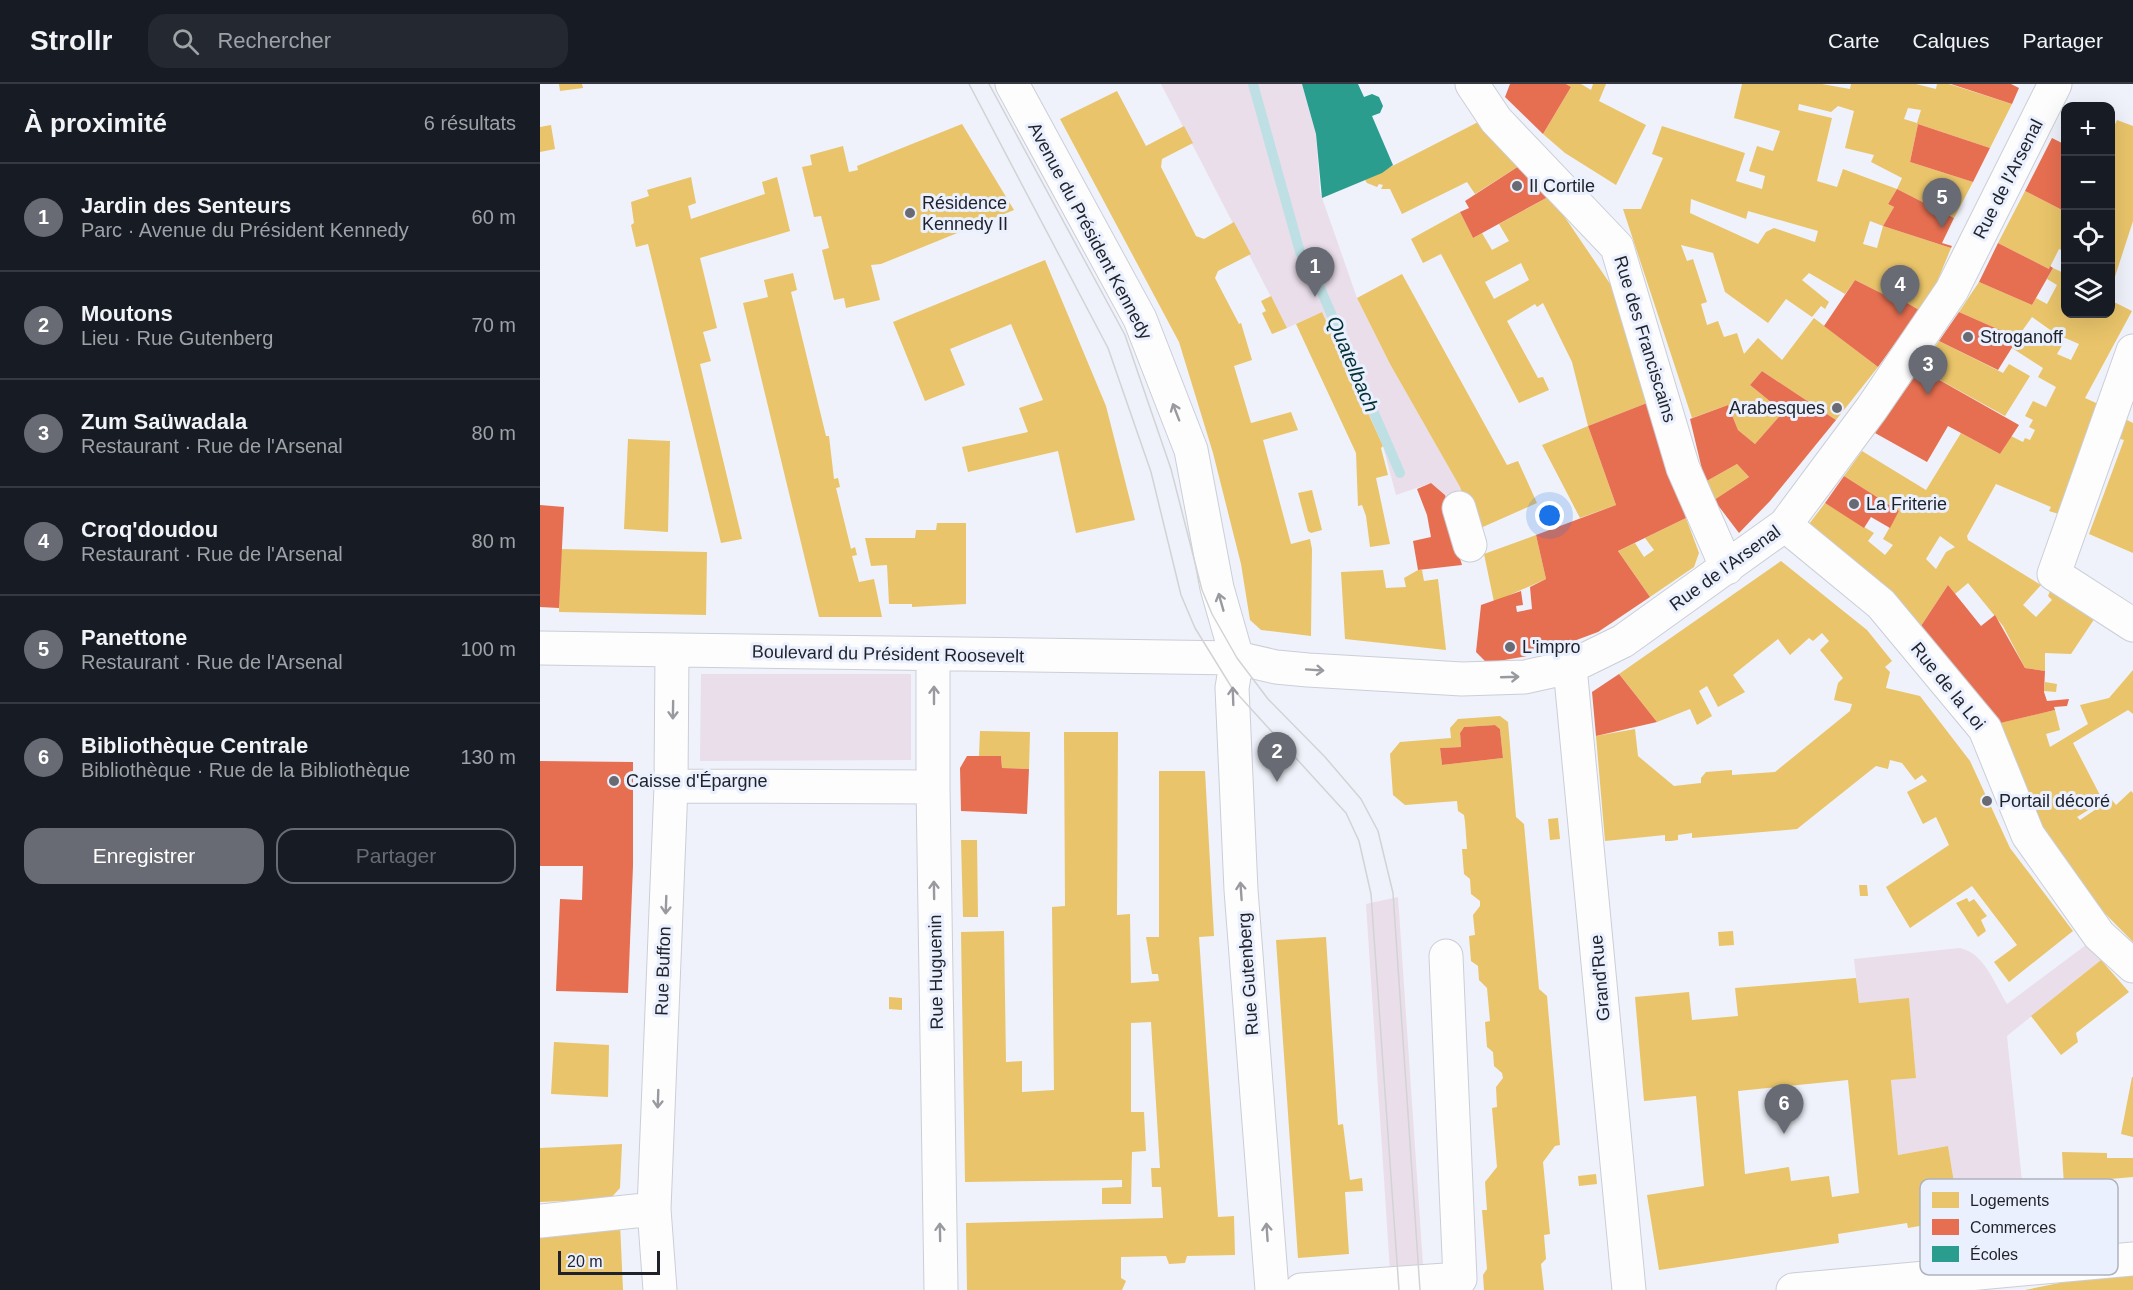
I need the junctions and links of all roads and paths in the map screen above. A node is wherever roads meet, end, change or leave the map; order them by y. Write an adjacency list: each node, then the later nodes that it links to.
1 (1012, 84): 13 (street, Avenue du Président Kennedy, one-way to 1)
2 (1472, 84): 8 (street, Rue des Franciscains)
3 (2055, 84): 6 (street, Rue de l'Arsenal)
4 (2133, 351): 9 (street)
5 (1459, 508): 7 (street)
6 (1785, 525): 8 (street, Rue de l'Arsenal); 18 (street, Rue de la Loi)
7 (1470, 545)
8 (1727, 568): 14 (street, Rue de l'Arsenal)
9 (2133, 625)
10 (540, 648): 11 (street, Boulevard du Président Roosevelt)
11 (672, 651): 12 (street, Boulevard du Président Roosevelt); 15 (street, Rue Buffon, one-way to 15)
12 (933, 655): 13 (street, Boulevard du Président Roosevelt); 16 (street, Rue Huguenin, one-way to 12)
13 (1237, 658): 14 (street, Rue de l'Arsenal, one-way to 14); 26 (street, Rue Gutenberg, one-way to 13)
14 (1570, 667): 28 (street, Grand'Rue)
15 (670, 786): 16 (street); 19 (street, Rue Buffon, one-way to 19)
16 (933, 787): 25 (street, Rue Huguenin, one-way to 16)
17 (1446, 957): 27 (street)
18 (2133, 966)
19 (654, 1209): 20 (street); 24 (street, Rue Buffon)
20 (540, 1221)
21 (2133, 1259): 22 (street)
22 (2118, 1260)
23 (1958, 1275): 29 (street)
24 (660, 1290)
25 (940, 1290)
26 (1272, 1290)
27 (1301, 1290)
28 (1629, 1290)
29 (1793, 1290)

